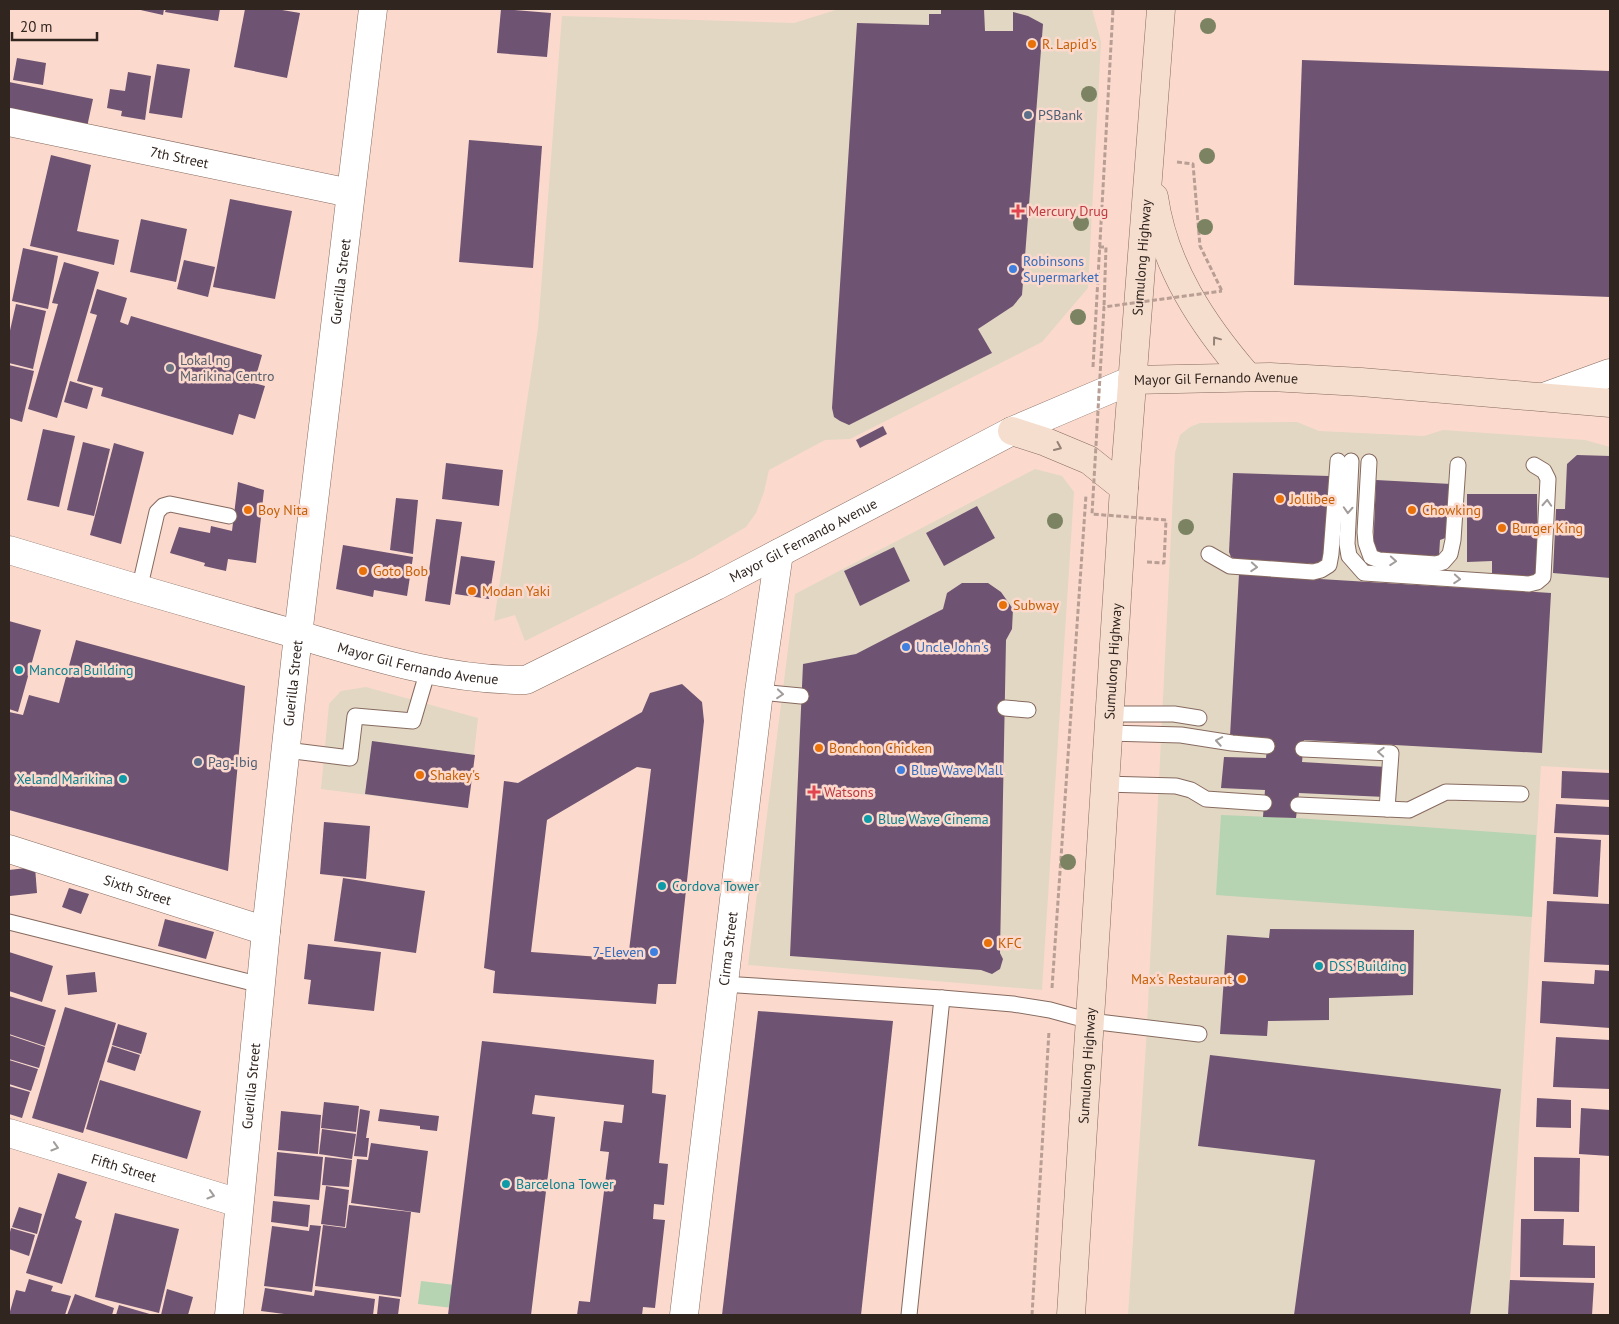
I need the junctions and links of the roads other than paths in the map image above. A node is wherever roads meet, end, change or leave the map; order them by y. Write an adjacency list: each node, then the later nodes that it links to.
1 (373, 9): 5 (street, Guerilla Street)
2 (1161, 9): 4 (main road, Sumulong Highway)
3 (9, 122): 5 (street, 7th Street)
4 (1149, 159): 7 (main road, one-way to 4); 8 (main road, Sumulong Highway)
5 (350, 193): 21 (street, Guerilla Street)
6 (1610, 373): 9 (street)
7 (1248, 377): 8 (main road, Mayor Gil Fernando Avenue); 9 (main road, Mayor Gil Fernando Avenue)
8 (1132, 380): 11 (street, Mayor Gil Fernando Avenue); 15 (main road, Sumulong Highway)
9 (1544, 397): 10 (main road, Mayor Gil Fernando Avenue)
10 (1610, 403)
11 (1012, 431): 15 (main road, one-way to 15); 18 (street, Mayor Gil Fernando Avenue)
12 (1369, 462): 13 (lane, one-way to 13)
13 (1458, 465)
14 (1534, 466): 19 (lane, one-way to 14)
15 (1124, 488): 28 (main road, Sumulong Highway)
16 (230, 516): 20 (lane)
17 (9, 550): 20 (street, Mayor Gil Fernando Avenue)
18 (779, 553): 22 (street, Mayor Gil Fernando Avenue); 23 (street, Cirma Street)
19 (1209, 554)
20 (139, 590): 21 (street, Mayor Gil Fernando Avenue)
21 (298, 635): 22 (street, Mayor Gil Fernando Avenue); 31 (street, Guerilla Street)
22 (428, 670): 31 (lane)
23 (759, 692): 24 (lane, one-way to 24); 40 (street, Cirma Street)
24 (801, 696)
25 (1005, 708): 26 (lane)
26 (1028, 710)
27 (1199, 718): 28 (lane)
28 (1109, 724): 29 (lane, one-way to 28); 32 (main road, Sumulong Highway)
29 (1267, 746)
30 (1303, 749): 36 (lane, one-way to 30)
31 (286, 750): 39 (street, Guerilla Street)
32 (1104, 784): 34 (lane); 43 (main road, Sumulong Highway)
33 (1521, 794): 36 (lane)
34 (1264, 803)
35 (1298, 805): 36 (lane)
36 (1387, 809)
37 (9, 850): 39 (street, Sixth Street)
38 (9, 922): 41 (lane)
39 (266, 931): 41 (street, Guerilla Street)
40 (722, 984): 42 (lane); 48 (street, Cirma Street)
41 (261, 985): 46 (street, Guerilla Street)
42 (942, 998): 43 (lane); 49 (lane)
43 (1090, 1021): 44 (lane); 50 (main road, Sumulong Highway)
44 (1199, 1034)
45 (9, 1133): 46 (street, Fifth Street, one-way to 46)
46 (239, 1203): 47 (street, Guerilla Street)
47 (228, 1315)
48 (684, 1315)
49 (909, 1315)
50 (1071, 1315)

